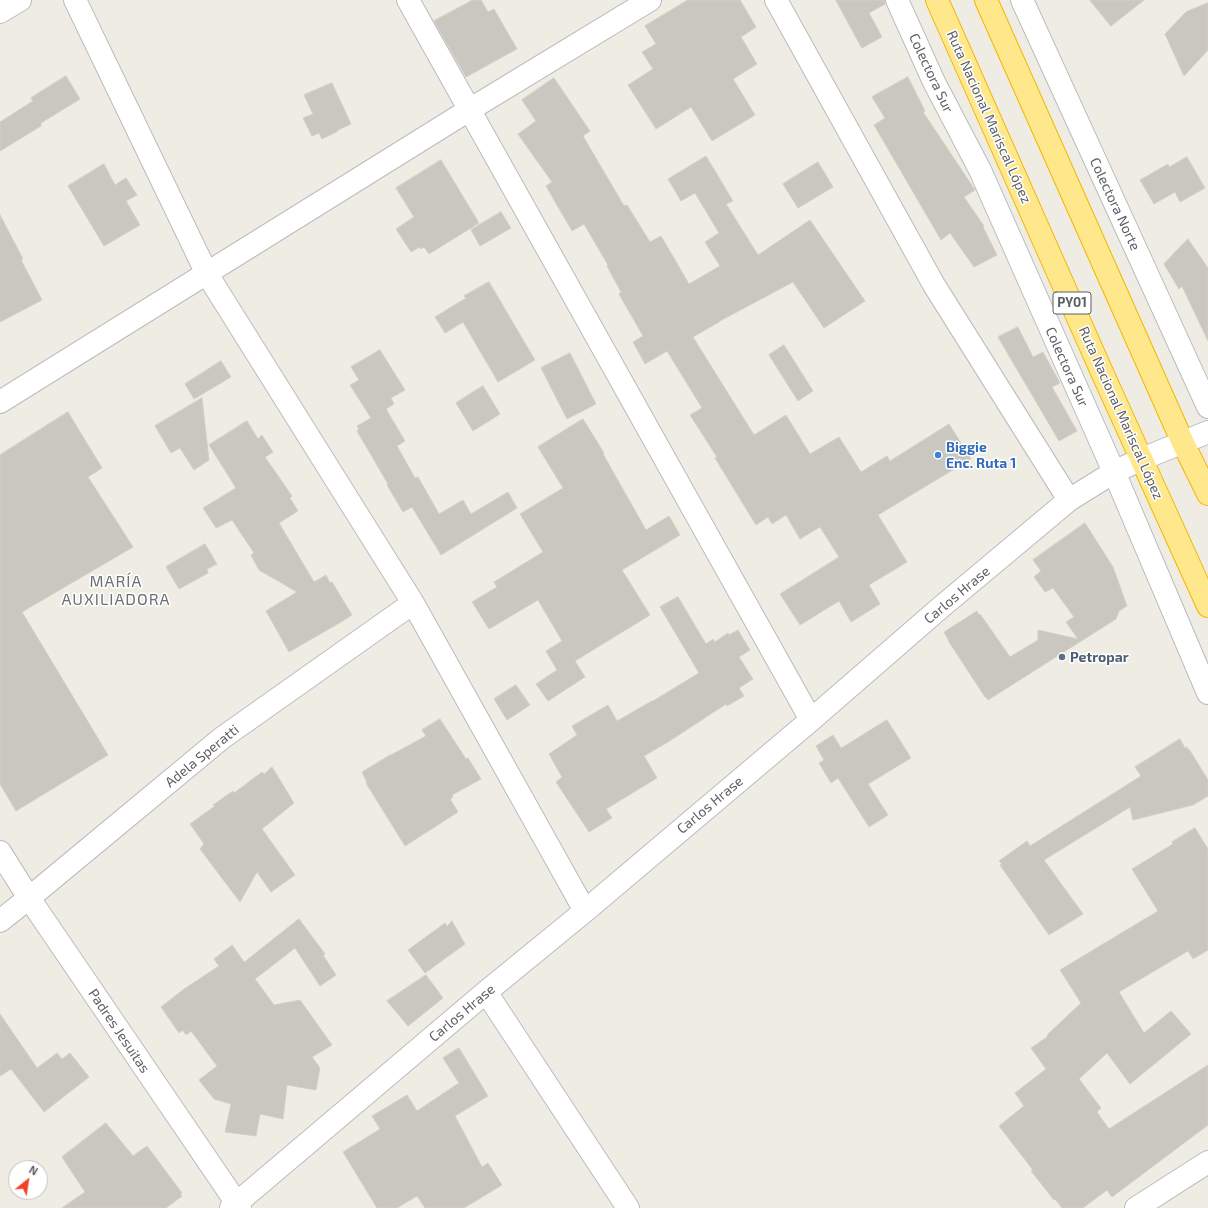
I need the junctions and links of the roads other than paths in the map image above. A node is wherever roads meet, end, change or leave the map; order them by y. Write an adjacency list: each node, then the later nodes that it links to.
1 (20, 0): 10 (street)
2 (75, 0): 12 (street)
3 (408, 0): 11 (street)
4 (650, 0): 11 (street)
5 (776, 0): 20 (street)
6 (897, 0): 18 (street, Colectora Sur)
7 (937, 0): 17 (highway, Ruta Nacional Mariscal López / PY01)
8 (986, 0): 16 (highway)
9 (1022, 0): 14 (street, Colectora Norte)
10 (0, 12)
11 (469, 110): 12 (street); 24 (street)
12 (206, 274): 13 (street); 21 (street)
13 (0, 402)
14 (1208, 407)
15 (1208, 432): 16 (street, Carlos Hrase)
16 (1183, 443): 17 (street, Carlos Hrase); 19 (highway)
17 (1142, 459): 18 (street, Carlos Hrase); 22 (highway, Ruta Nacional Mariscal López / PY01)
18 (1114, 472): 20 (street, Carlos Hrase); 23 (street, Colectora Sur)
19 (1208, 494)
20 (1069, 500): 24 (street, Carlos Hrase)
21 (413, 603): 26 (street, Adela Speratti); 27 (street)
22 (1208, 606)
23 (1208, 693)
24 (811, 720): 27 (street, Carlos Hrase)
25 (0, 852): 26 (street, Padres Jesuitas)
26 (29, 898): 28 (street, Adela Speratti); 31 (street, Padres Jesuitas)
27 (585, 911): 29 (street, Carlos Hrase)
28 (0, 921)
29 (486, 992): 31 (street, Carlos Hrase); 32 (street)
30 (1208, 1162): 33 (street)
31 (236, 1207)
32 (628, 1208)
33 (1136, 1208)

